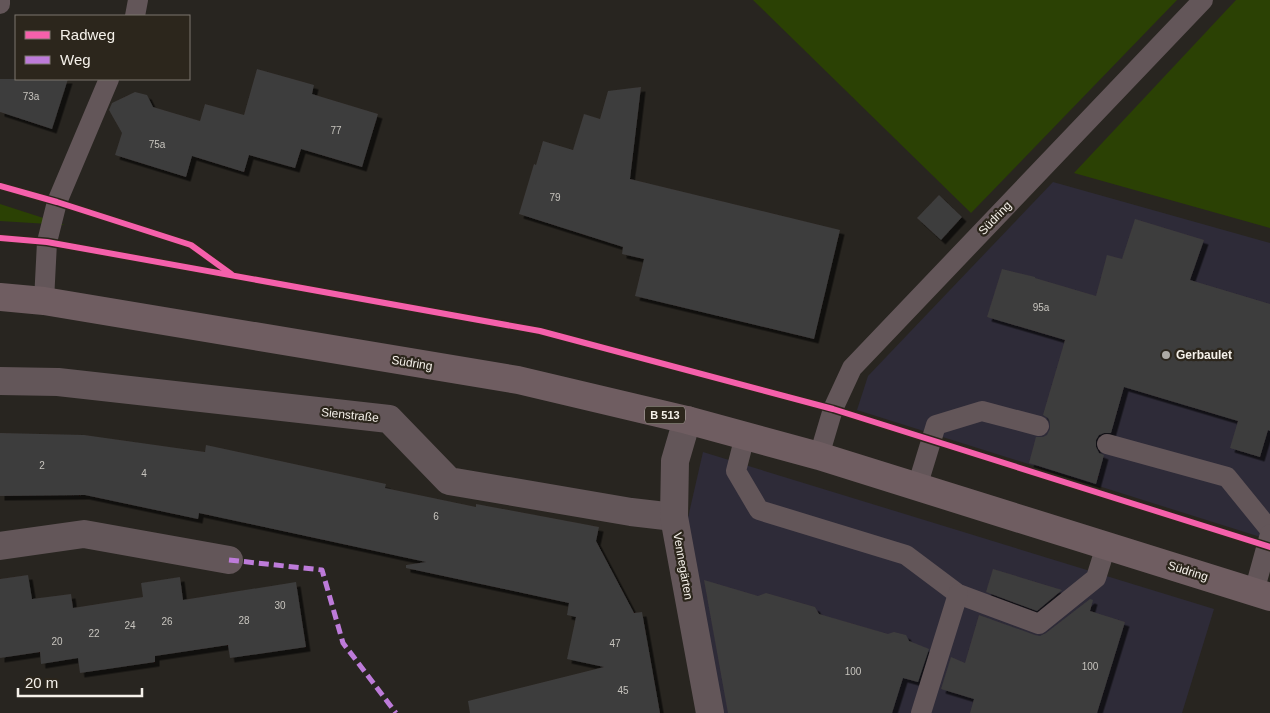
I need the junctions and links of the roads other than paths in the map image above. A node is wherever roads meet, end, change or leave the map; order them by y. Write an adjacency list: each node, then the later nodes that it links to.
1 (0, 0): 4 (lane)
2 (138, 0): 5 (lane)
3 (1203, 0): 14 (lane, Südring)
4 (0, 4)
5 (134, 15)
6 (109, 80): 8 (lane)
7 (0, 297): 8 (main road, Südring / B 513)
8 (44, 301): 10 (main road, Südring / B 513)
9 (0, 381): 16 (street, Sienstraße)
10 (686, 420): 12 (main road, Südring / B 513); 16 (street, Vennegärten)
11 (1039, 426): 15 (lane)
12 (745, 436): 14 (main road, Südring / B 513); 22 (lane)
13 (1107, 444): 17 (lane)
14 (819, 456): 15 (main road, Südring / B 513)
15 (917, 487): 20 (main road, Südring / B 513)
16 (674, 517): 24 (street, Vennegärten)
17 (1270, 530)
18 (1270, 534): 23 (lane)
19 (0, 546): 21 (street)
20 (1106, 546): 22 (lane); 23 (main road, Südring / B 513)
21 (229, 560)
22 (958, 594): 25 (lane)
23 (1262, 595)
24 (710, 713)
25 (921, 713)

